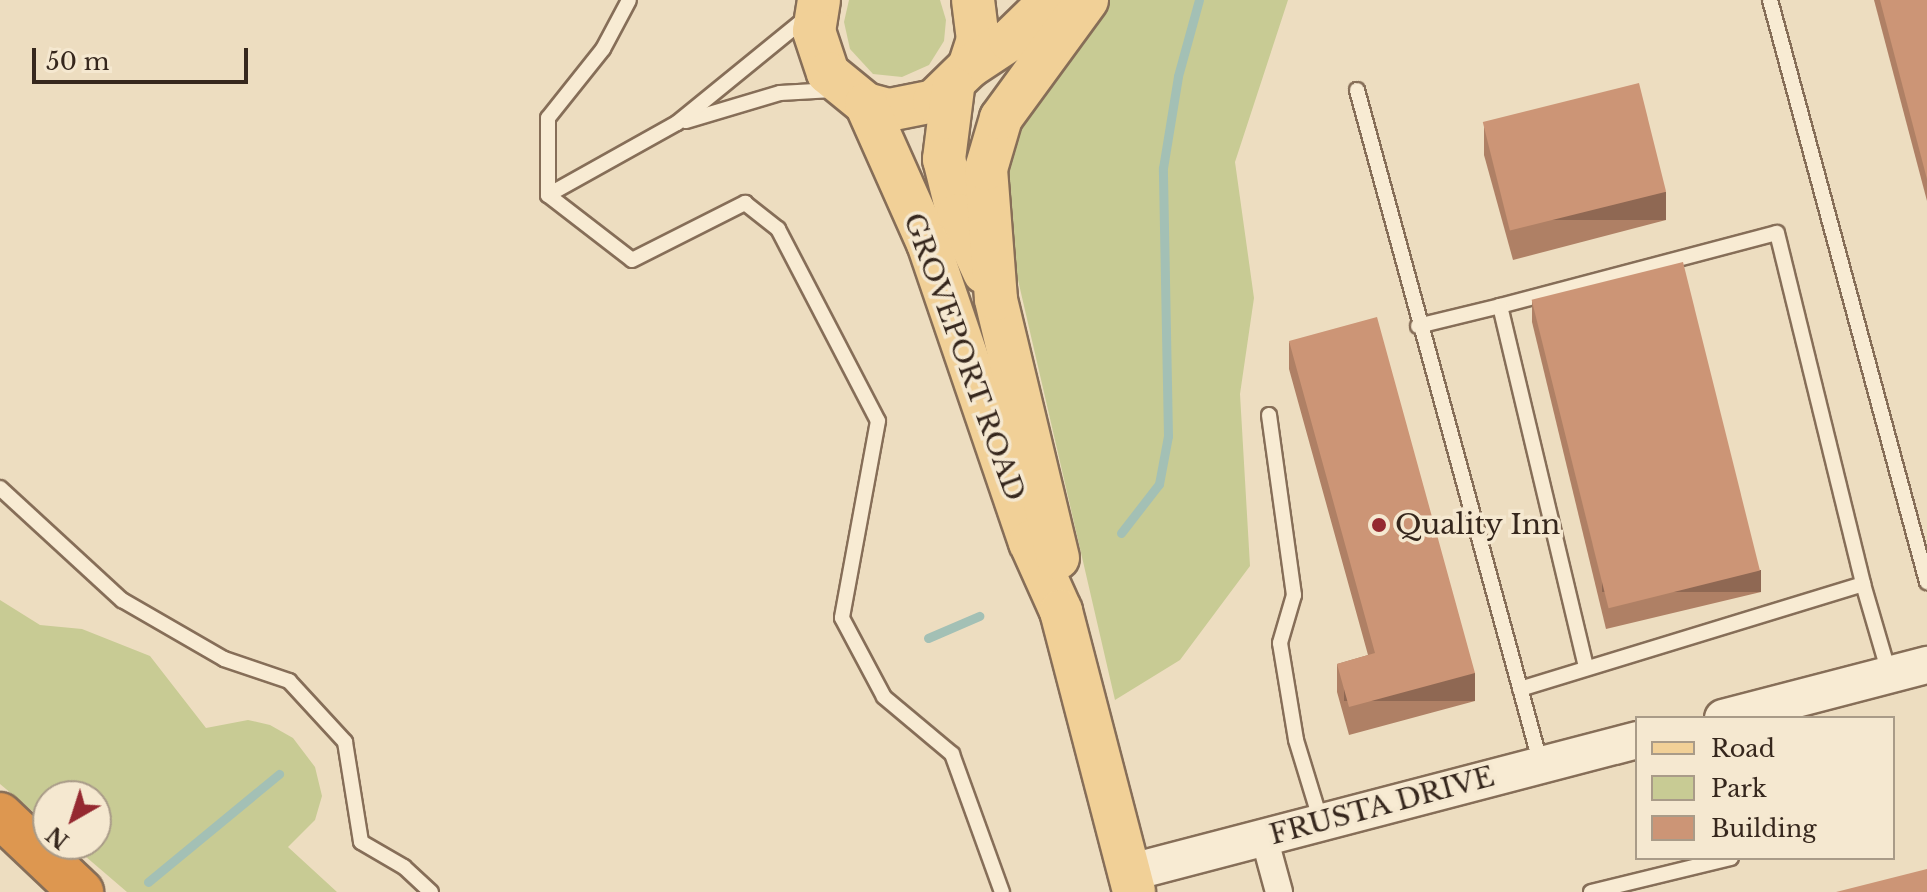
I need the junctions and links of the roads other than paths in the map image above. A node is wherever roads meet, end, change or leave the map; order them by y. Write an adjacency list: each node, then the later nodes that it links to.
1 (629, 0): 11 (lane)
2 (973, 0): 7 (main road, GROVEPORT ROAD)
3 (1051, 0): 7 (main road)
4 (1087, 0): 12 (main road, GROVEPORT ROAD)
5 (1770, 0): 17 (lane)
6 (818, 4): 9 (main road, GROVEPORT ROAD); 10 (lane)
7 (961, 78): 9 (main road); 12 (main road, GROVEPORT ROAD)
8 (1357, 90): 14 (lane)
9 (854, 97): 10 (lane); 19 (main road, GROVEPORT ROAD)
10 (677, 123): 11 (lane)
11 (548, 195): 34 (lane)
12 (996, 299): 19 (main road, GROVEPORT ROAD)
13 (1500, 306): 14 (lane); 18 (lane); 21 (lane)
14 (1418, 326): 23 (lane)
15 (1269, 415): 28 (lane)
16 (0, 488): 33 (lane)
17 (1927, 582)
18 (1863, 584): 21 (lane); 22 (lane)
19 (1061, 611): 31 (main road, GROVEPORT ROAD)
20 (1927, 665): 22 (street)
21 (1586, 668): 23 (lane)
22 (1889, 675): 24 (street)
23 (1520, 689): 26 (lane)
24 (1731, 716)
25 (1635, 741): 26 (street, FRUSTA DRIVE)
26 (1542, 765): 28 (street, FRUSTA DRIVE)
27 (0, 815): 32 (highway)
28 (1321, 822): 29 (street, FRUSTA DRIVE)
29 (1264, 837): 31 (street, FRUSTA DRIVE); 35 (street)
30 (1723, 860): 36 (lane)
31 (1131, 882)
32 (81, 892)
33 (431, 892)
34 (1002, 892)
35 (1279, 892)
36 (1591, 892)

